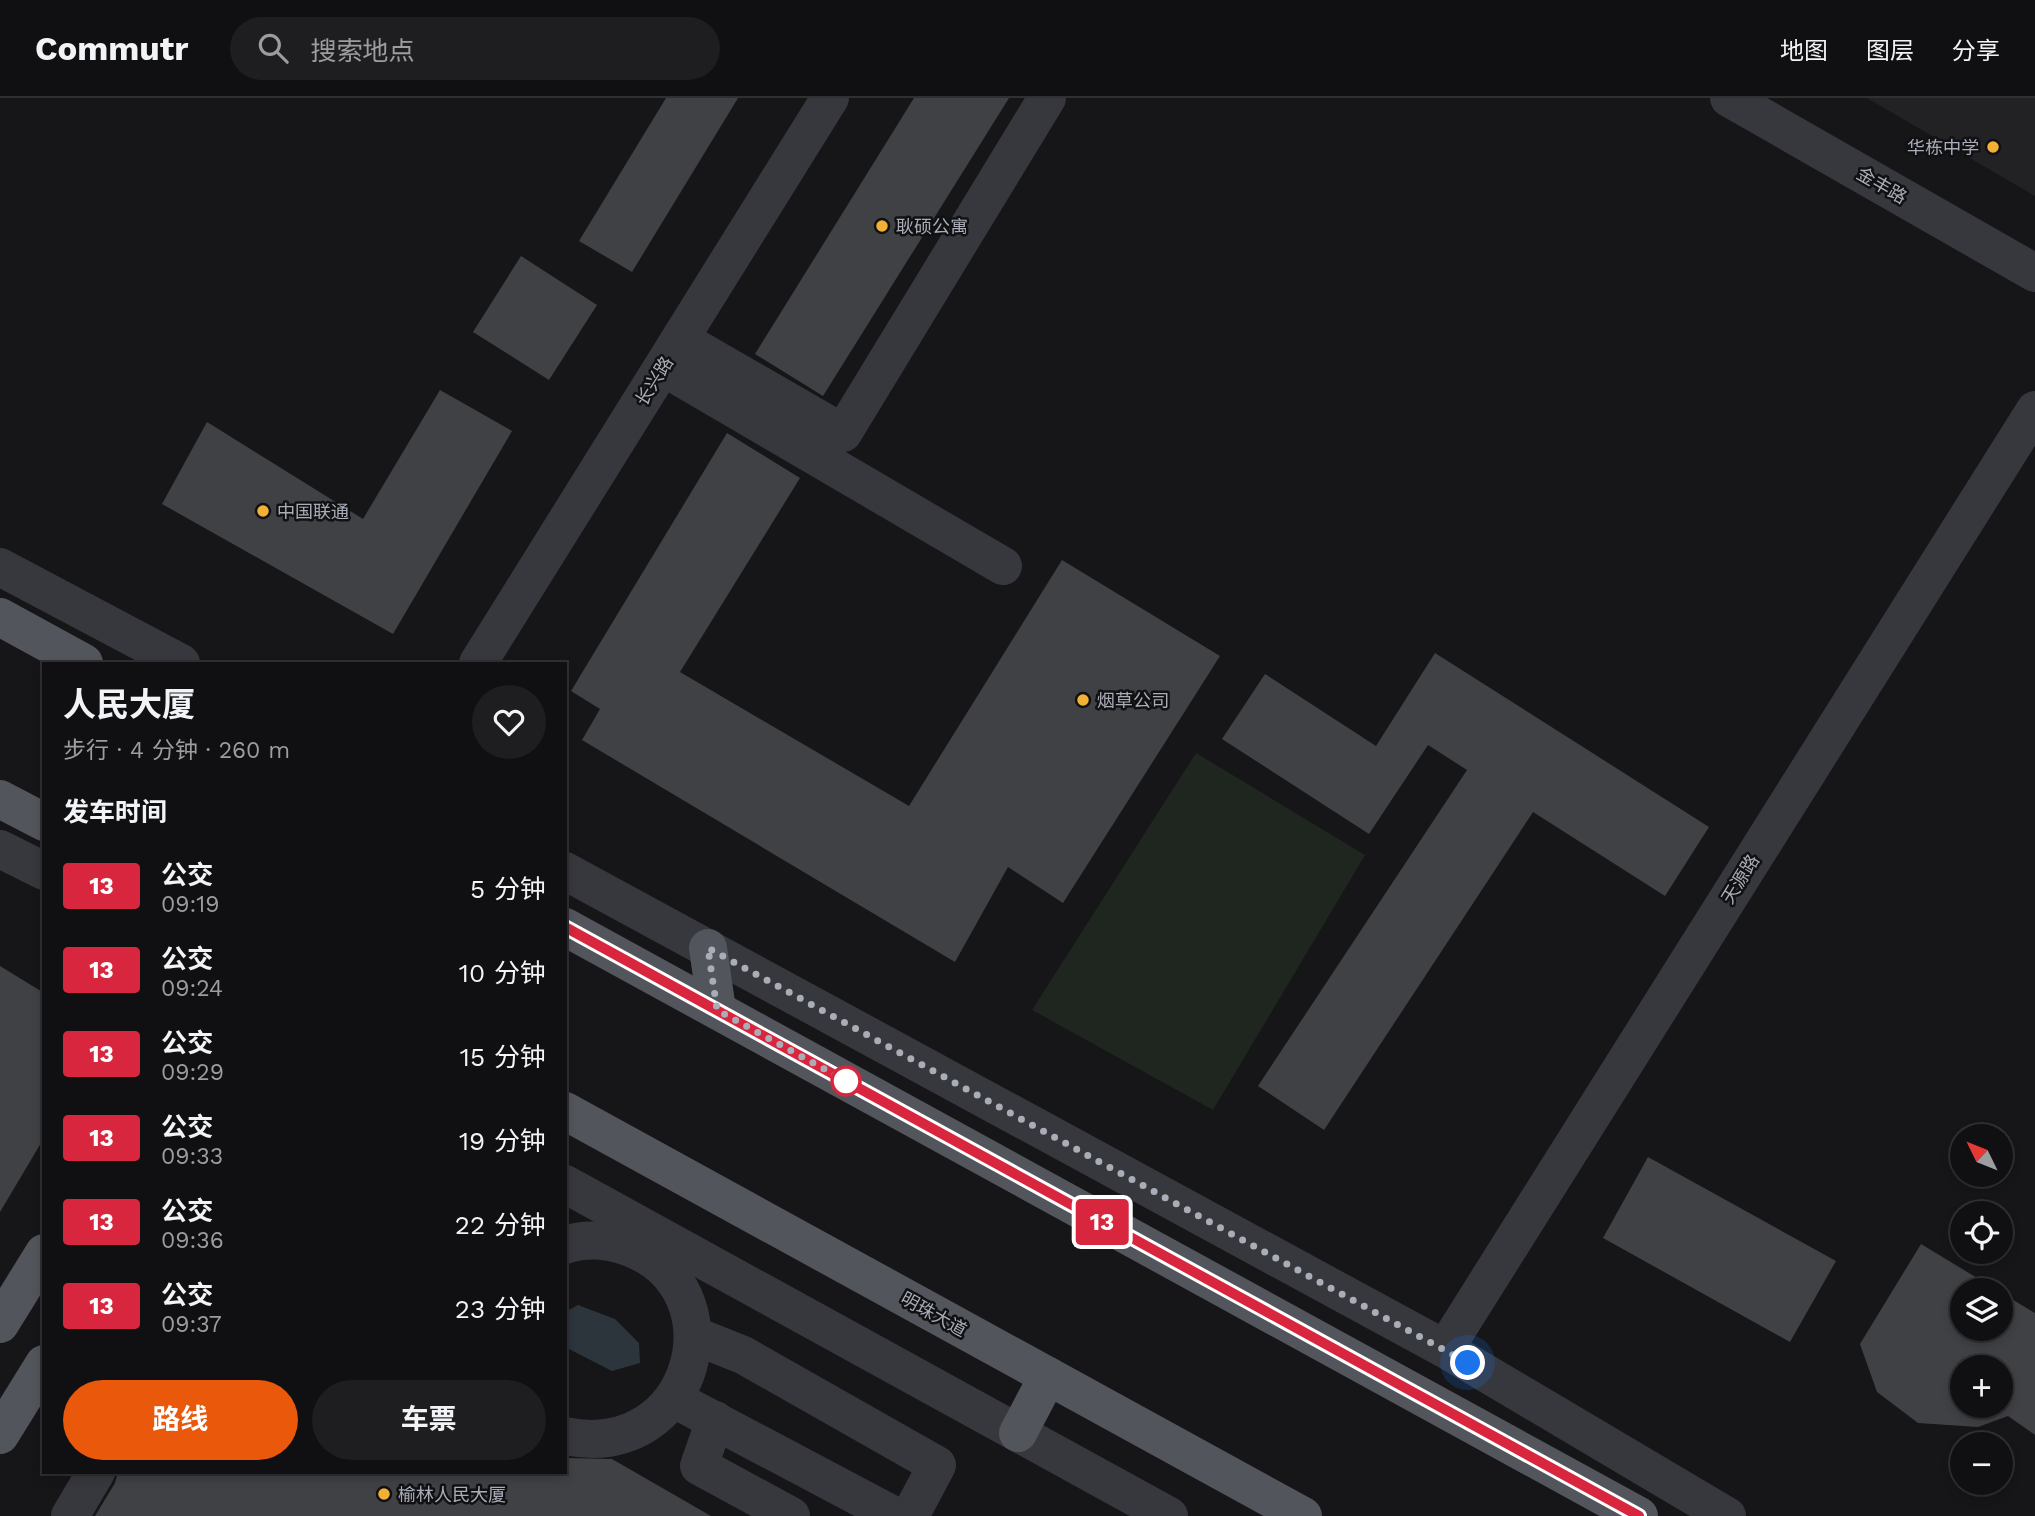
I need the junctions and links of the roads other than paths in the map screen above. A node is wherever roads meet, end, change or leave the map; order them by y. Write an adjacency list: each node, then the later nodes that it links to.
1 (831, 98): 5 (street, 长兴路)
2 (1047, 98): 5 (street)
3 (1729, 98): 4 (street, 金丰路)
4 (2035, 273)
5 (671, 353): 7 (street); 12 (street, 长兴路)
6 (2035, 410): 27 (street, 天源路)
7 (1003, 566)
8 (0, 567): 11 (street)
9 (0, 617): 10 (main road)
10 (82, 662)
11 (179, 662)
12 (479, 662)
13 (0, 799): 14 (main road)
14 (42, 821)
15 (0, 849): 16 (street)
16 (42, 871)
17 (567, 872): 19 (street)
18 (567, 928): 20 (main road)
19 (708, 948): 20 (main road); 27 (street)
20 (717, 1010): 43 (main road)
21 (567, 1112): 29 (main road, 明珠大道)
22 (567, 1185): 32 (street)
23 (567, 1244): 26 (street)
24 (42, 1257): 25 (main road)
25 (0, 1324)
26 (693, 1335): 30 (street); 40 (street)
27 (1445, 1349): 44 (street)
28 (42, 1367): 33 (main road)
29 (1048, 1376): 32 (main road); 42 (main road, 明珠大道)
30 (674, 1399): 31 (street); 34 (street)
31 (715, 1420): 38 (street); 39 (street)
32 (1018, 1433): 36 (street)
33 (0, 1435)
34 (567, 1436)
35 (95, 1474): 37 (street)
36 (1119, 1505): 41 (street)
37 (70, 1516)
38 (791, 1516)
39 (895, 1516)
40 (911, 1516)
41 (1169, 1516)
42 (1303, 1516)
43 (1639, 1516)
44 (1727, 1516)

